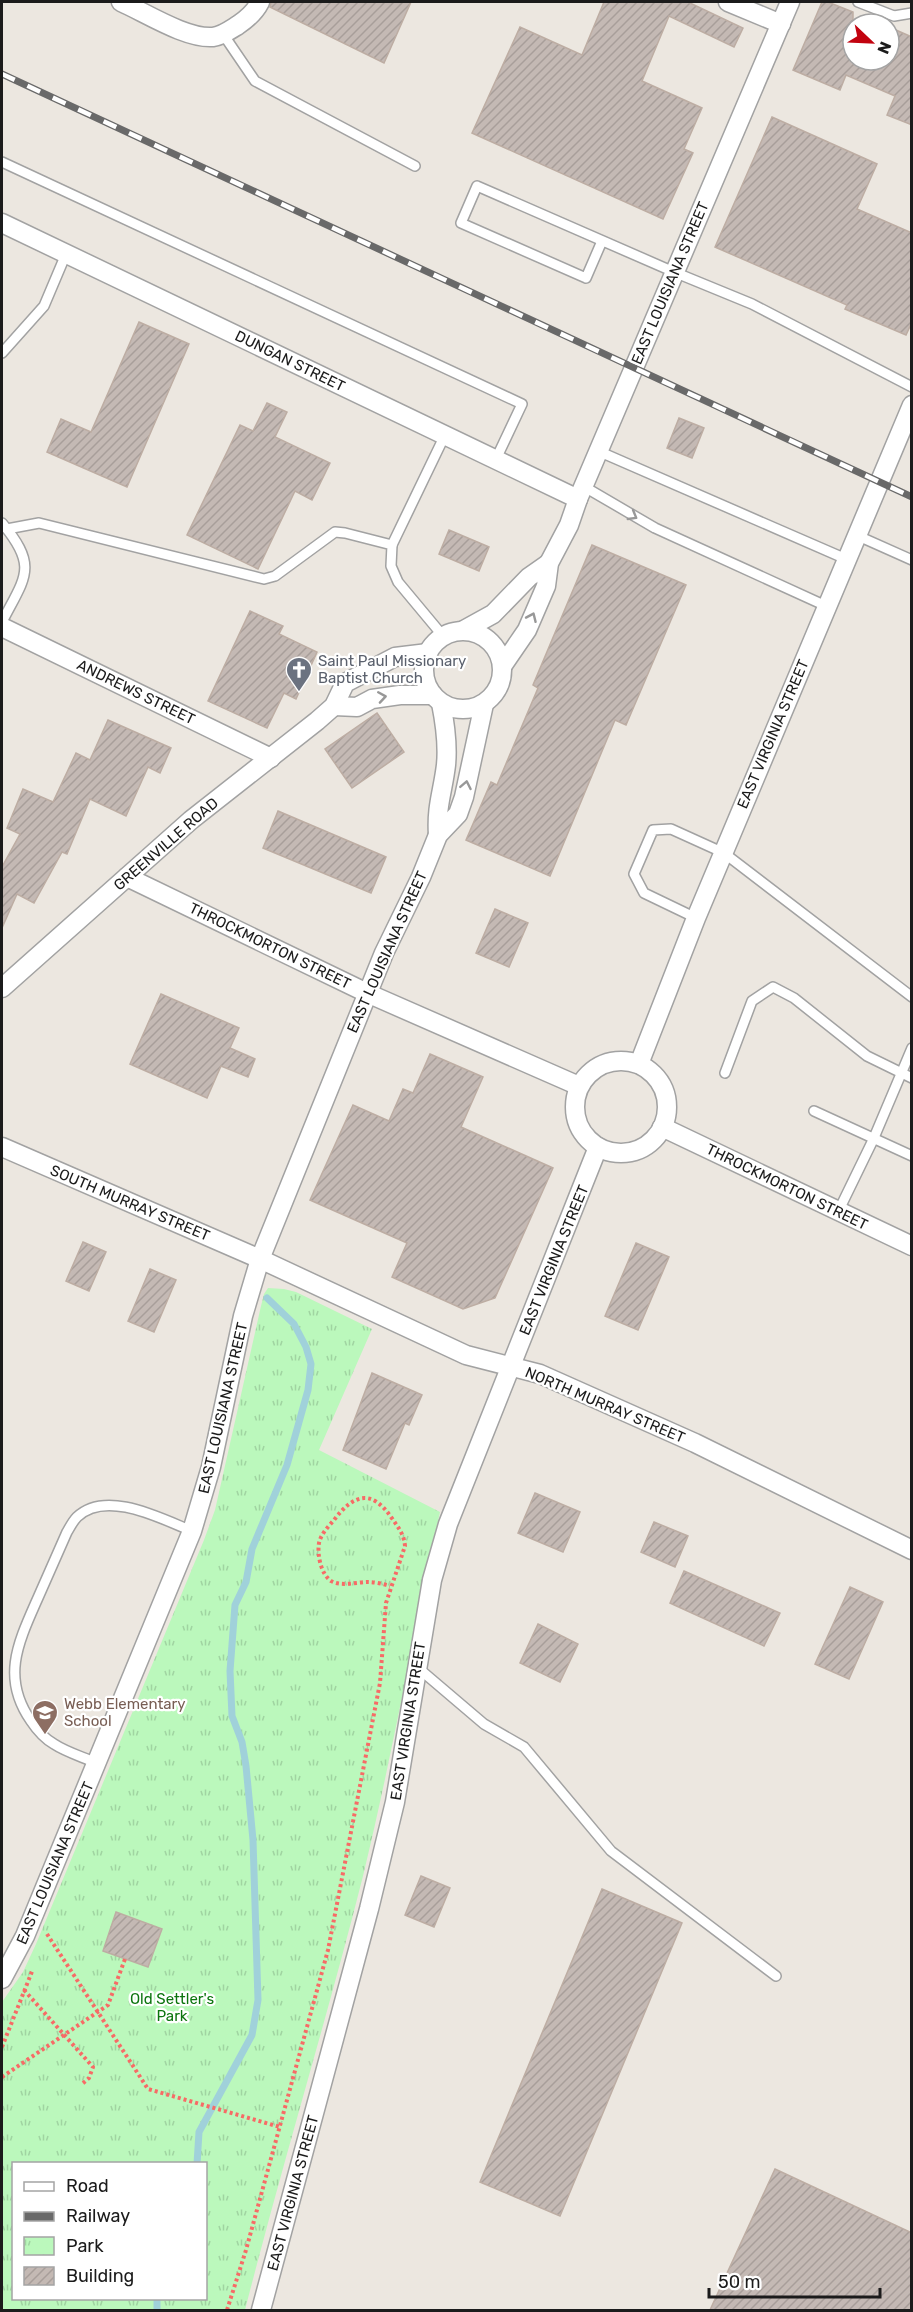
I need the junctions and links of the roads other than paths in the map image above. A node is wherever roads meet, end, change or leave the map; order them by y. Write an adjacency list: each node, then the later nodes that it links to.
1 (122, 2): 8 (street)
2 (260, 2): 8 (street)
3 (728, 2): 7 (street)
4 (790, 2): 7 (street, EAST LOUISIANA STREET)
5 (858, 2): 6 (lane)
6 (912, 13)
7 (781, 24): 14 (street, EAST LOUISIANA STREET)
8 (223, 34): 10 (lane)
9 (2, 162): 20 (lane)
10 (415, 166)
11 (2, 223): 13 (street, DUNGAN STREET)
12 (602, 241): 12 (lane); 14 (lane)
13 (66, 254): 15 (lane); 18 (street, DUNGAN STREET)
14 (674, 272): 16 (lane); 19 (street, EAST LOUISIANA STREET)
15 (2, 353)
16 (912, 387)
17 (912, 405): 23 (street, EAST VIRGINIA STREET)
18 (445, 435): 20 (street, DUNGAN STREET); 24 (lane)
19 (598, 451): 21 (street, EAST LOUISIANA STREET); 25 (lane)
20 (496, 459): 21 (street, DUNGAN STREET)
21 (580, 493): 27 (street, EAST LOUISIANA STREET); 28 (lane, one-way to 28)
22 (4, 526): 24 (lane); 29 (lane)
23 (856, 535): 25 (street, EAST VIRGINIA STREET); 26 (lane)
24 (392, 544): 31 (lane)
25 (846, 559): 28 (street, EAST VIRGINIA STREET)
26 (912, 560)
27 (549, 563): 30 (street, EAST LOUISIANA STREET); 33 (street, EAST LOUISIANA STREET, one-way to 27)
28 (826, 606): 39 (street, EAST VIRGINIA STREET)
29 (2, 624): 37 (street, ANDREWS STREET)
30 (464, 630): 31 (street); 33 (street)
31 (443, 636): 32 (street)
32 (428, 653): 34 (street); 36 (street, GREENVILLE ROAD)
33 (503, 665): 35 (street)
34 (437, 699): 35 (street); 36 (street, one-way to 34); 38 (street, EAST LOUISIANA STREET)
35 (484, 704): 38 (street, EAST LOUISIANA STREET, one-way to 35)
36 (334, 706): 37 (street, GREENVILLE ROAD)
37 (271, 758): 40 (street, GREENVILLE ROAD)
38 (438, 835): 43 (street, EAST LOUISIANA STREET)
39 (724, 852): 41 (street, EAST VIRGINIA STREET); 41 (lane); 44 (lane)
40 (128, 877): 42 (street, GREENVILLE ROAD); 43 (street, THROCKMORTON STREET)
41 (696, 918): 46 (street, EAST VIRGINIA STREET)
42 (2, 988)
43 (367, 993): 50 (street, THROCKMORTON STREET); 59 (street, EAST LOUISIANA STREET)
44 (912, 997)
45 (912, 1048): 48 (lane)
46 (639, 1064): 50 (street); 52 (street)
47 (724, 1073): 48 (lane)
48 (901, 1073): 49 (lane); 53 (lane)
49 (912, 1077)
50 (579, 1086): 55 (street)
51 (814, 1111): 53 (lane)
52 (662, 1128): 55 (street); 57 (street, THROCKMORTON STREET)
53 (873, 1140): 56 (lane); 57 (lane)
54 (2, 1147): 59 (street, SOUTH MURRAY STREET)
55 (598, 1147): 60 (street, EAST VIRGINIA STREET)
56 (912, 1156)
57 (837, 1212): 58 (street, THROCKMORTON STREET)
58 (912, 1246)
59 (260, 1259): 60 (street, NORTH MURRAY STREET); 61 (street, EAST LOUISIANA STREET)
60 (512, 1366): 62 (street, NORTH MURRAY STREET); 63 (street, EAST VIRGINIA STREET)
61 (192, 1531): 64 (street, EAST LOUISIANA STREET); 64 (lane)
62 (912, 1550)
63 (417, 1667): 65 (lane); 67 (street, EAST VIRGINIA STREET)
64 (96, 1763): 66 (street, EAST LOUISIANA STREET)
65 (776, 1976)
66 (2, 1979)
67 (261, 2310)

